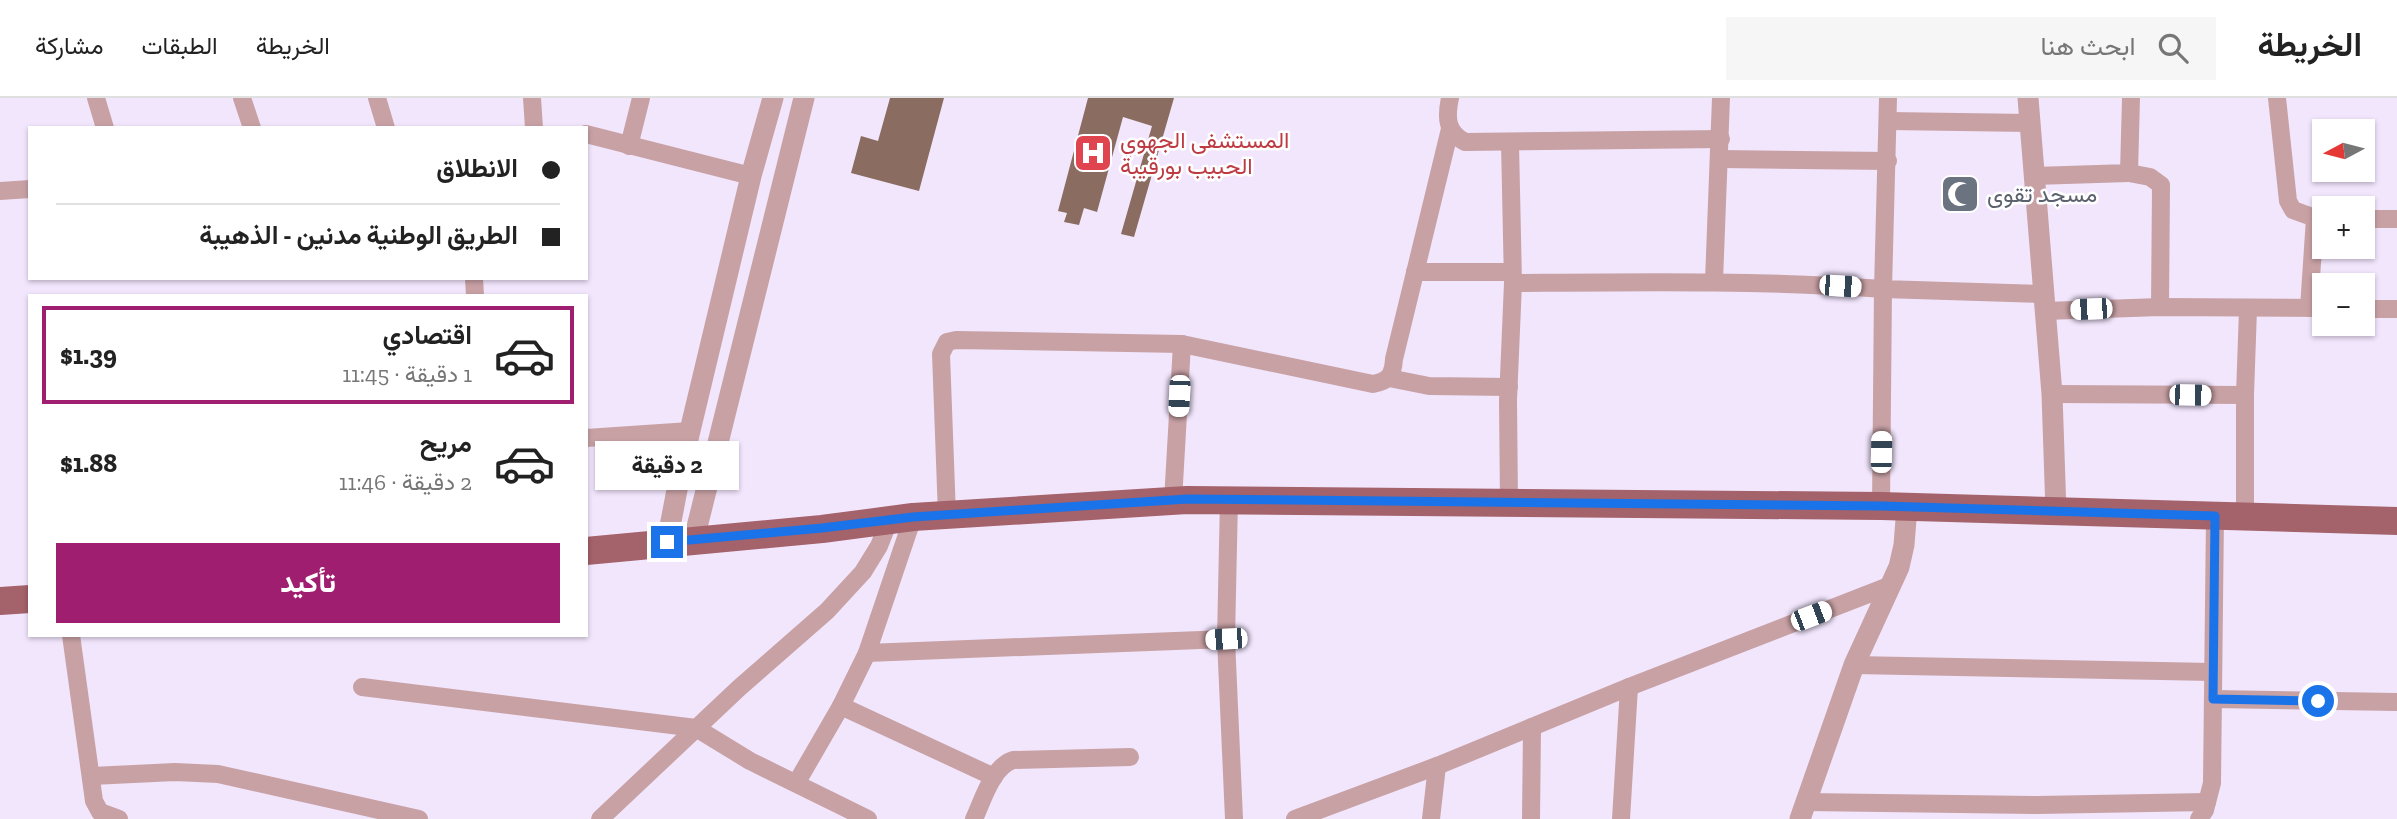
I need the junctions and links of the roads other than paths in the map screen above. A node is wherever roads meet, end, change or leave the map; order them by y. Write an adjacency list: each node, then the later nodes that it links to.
1 (96, 98): 16 (street)
2 (242, 98): 17 (street)
3 (377, 98): 18 (street)
4 (532, 98): 19 (street)
5 (641, 98): 24 (street)
6 (773, 98): 28 (street)
7 (804, 98): 62 (street)
8 (1451, 98): 20 (street)
9 (1721, 98): 22 (street)
10 (1888, 98): 14 (street)
11 (2028, 98): 15 (street)
12 (2131, 98): 27 (street)
13 (2277, 98): 32 (street)
14 (1888, 121): 15 (street); 26 (street)
15 (2030, 123): 29 (street)
16 (103, 126)
17 (251, 126)
18 (385, 126)
19 (534, 126)
20 (1450, 129): 23 (street); 35 (street)
21 (588, 135): 24 (street)
22 (1721, 139): 23 (street); 25 (street)
23 (1510, 143): 36 (street)
24 (629, 146): 28 (street)
25 (1720, 159): 26 (street); 37 (street)
26 (1888, 161): 38 (street)
27 (2129, 173): 29 (street); 40 (street)
28 (751, 176): 50 (street)
29 (2034, 176): 39 (street)
30 (28, 189): 31 (street)
31 (0, 191)
32 (2312, 216)
33 (2375, 219): 34 (street)
34 (2397, 219)
35 (1415, 272): 36 (street); 46 (street)
36 (1512, 278): 37 (street); 47 (street)
37 (1714, 281): 38 (street)
38 (1883, 289): 39 (street); 55 (street)
39 (2044, 302): 40 (street); 48 (street)
40 (2160, 307): 42 (street)
41 (2312, 308): 42 (street)
42 (2248, 309): 49 (street)
43 (2375, 309): 44 (street)
44 (2397, 309)
45 (1182, 344): 46 (street); 53 (street); 57 (street)
46 (1389, 378): 47 (street)
47 (1508, 387): 54 (street)
48 (2052, 394): 49 (street); 56 (street)
49 (2245, 395): 59 (street)
50 (690, 431): 51 (street); 62 (street)
51 (588, 438)
52 (1230, 499): 53 (main road); 54 (main road); 68 (street)
53 (1173, 501): 57 (main road)
54 (1509, 502): 55 (main road)
55 (1894, 507): 56 (main road); 64 (street)
56 (2056, 512): 58 (main road)
57 (947, 515): 60 (main road)
58 (2215, 516): 59 (main road); 71 (street)
59 (2245, 517): 61 (main road)
60 (901, 519): 62 (main road); 69 (street); 78 (street)
61 (2397, 522)
62 (681, 540): 63 (main road)
63 (588, 551)
64 (1889, 586): 70 (street); 73 (street)
65 (28, 599): 66 (main road)
66 (0, 601)
67 (71, 637): 81 (street)
68 (1226, 639): 69 (street); 93 (street)
69 (867, 653): 76 (street)
70 (1854, 665): 71 (street); 85 (street)
71 (2212, 672): 74 (street)
72 (362, 687): 78 (street)
73 (1629, 687): 77 (street); 97 (street)
74 (2213, 699): 75 (street); 84 (street)
75 (2397, 702)
76 (841, 706): 82 (street); 83 (street)
77 (1532, 727): 80 (street); 96 (street)
78 (696, 728): 83 (street); 90 (street)
79 (1130, 757): 82 (street)
80 (1437, 766): 94 (street); 95 (street)
81 (92, 776): 88 (street); 89 (street)
82 (994, 777): 92 (street)
83 (797, 782): 91 (street)
84 (2207, 802): 87 (street); 98 (street)
85 (1802, 811): 86 (street)
86 (1948, 812): 87 (street)
87 (2037, 812)
88 (119, 819)
89 (419, 819)
90 (600, 819)
91 (868, 819)
92 (974, 819)
93 (1234, 819)
94 (1295, 819)
95 (1432, 819)
96 (1531, 819)
97 (1621, 819)
98 (2199, 819)

